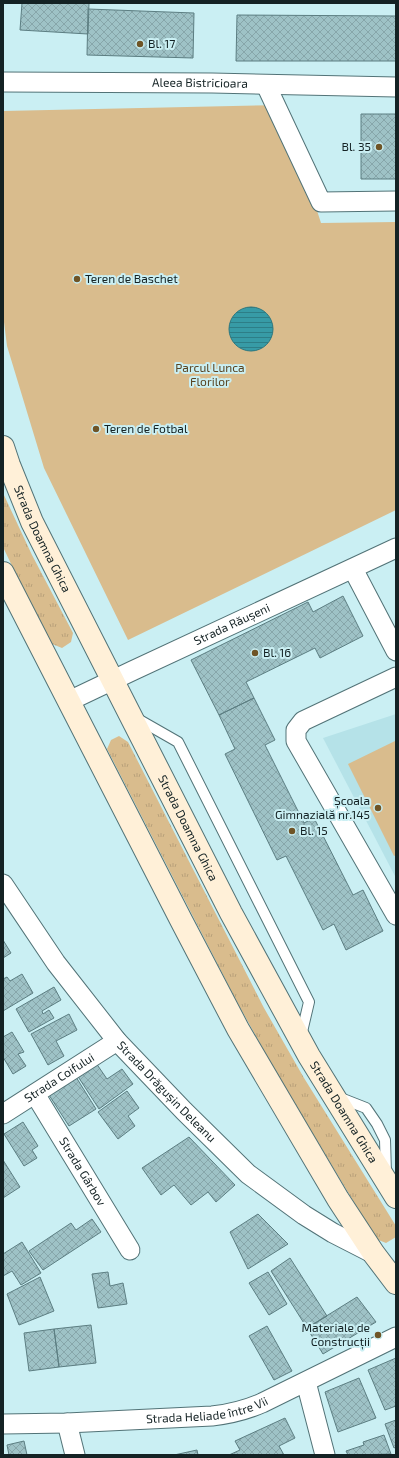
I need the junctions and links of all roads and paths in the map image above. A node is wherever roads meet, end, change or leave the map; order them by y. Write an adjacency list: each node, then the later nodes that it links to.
1 (3, 82): 2 (street, Aleea Bistricioara)
2 (266, 85): 3 (street, Aleea Bistricioara); 4 (street)
3 (396, 87)
4 (396, 201)
5 (3, 447): 11 (main road, Strada Doamna Ghica)
6 (396, 548): 7 (street, Strada Răușeni)
7 (353, 569): 9 (street); 11 (street, Strada Răușeni)
8 (3, 573): 12 (main road)
9 (396, 652)
10 (396, 676): 15 (street)
11 (113, 680): 12 (street, Strada Răușeni); 13 (main road, Strada Doamna Ghica)
12 (69, 701): 22 (main road)
13 (130, 715): 16 (main road, Strada Doamna Ghica); 16 (lane)
14 (3, 884): 17 (street, Strada Drăgușin Deleanu)
15 (396, 915)
16 (300, 1040): 20 (main road, Strada Doamna Ghica)
17 (117, 1041): 18 (street, Strada Coifului); 22 (street, Strada Drăgușin Deleanu)
18 (35, 1094): 19 (street, Strada Coifului); 21 (street, Strada Gârbov)
19 (3, 1114)
20 (391, 1190)
21 (130, 1250)
22 (374, 1254): 23 (main road)
23 (396, 1283)
24 (396, 1337): 25 (street, Strada Heliade între Vii)
25 (306, 1382): 26 (street, Strada Heliade între Vii); 29 (street)
26 (67, 1423): 27 (street, Strada Heliade între Vii); 28 (street)
27 (3, 1424)
28 (75, 1455)
29 (325, 1455)

